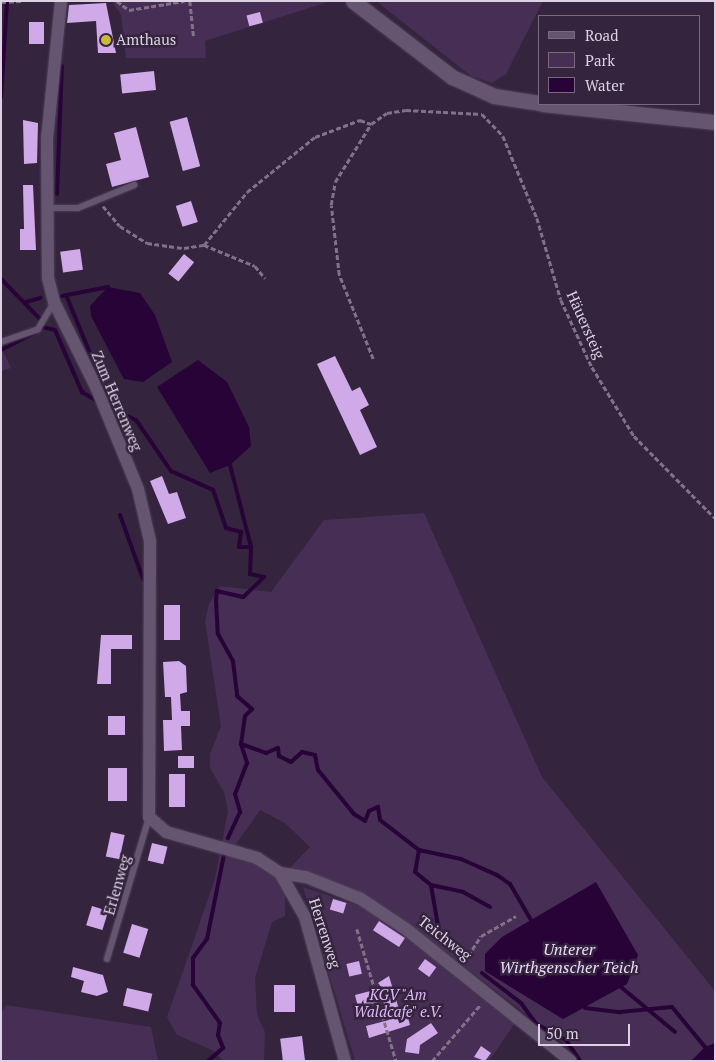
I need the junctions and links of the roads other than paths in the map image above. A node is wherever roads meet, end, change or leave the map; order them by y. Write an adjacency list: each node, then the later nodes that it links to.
1 (61, 1): 7 (street, Zum Herrenweg)
2 (353, 1): 3 (main road)
3 (538, 103)
4 (551, 105): 5 (main road)
5 (715, 122)
6 (134, 185): 7 (lane)
7 (48, 208): 8 (street, Zum Herrenweg)
8 (54, 302): 9 (lane); 10 (street, Zum Herrenweg)
9 (1, 342)
10 (149, 817): 11 (street, Herrenweg); 12 (lane, Erlenweg)
11 (280, 873): 13 (street, Herrenweg); 14 (street, Teichweg)
12 (108, 959)
13 (345, 1061)
14 (571, 1061)

